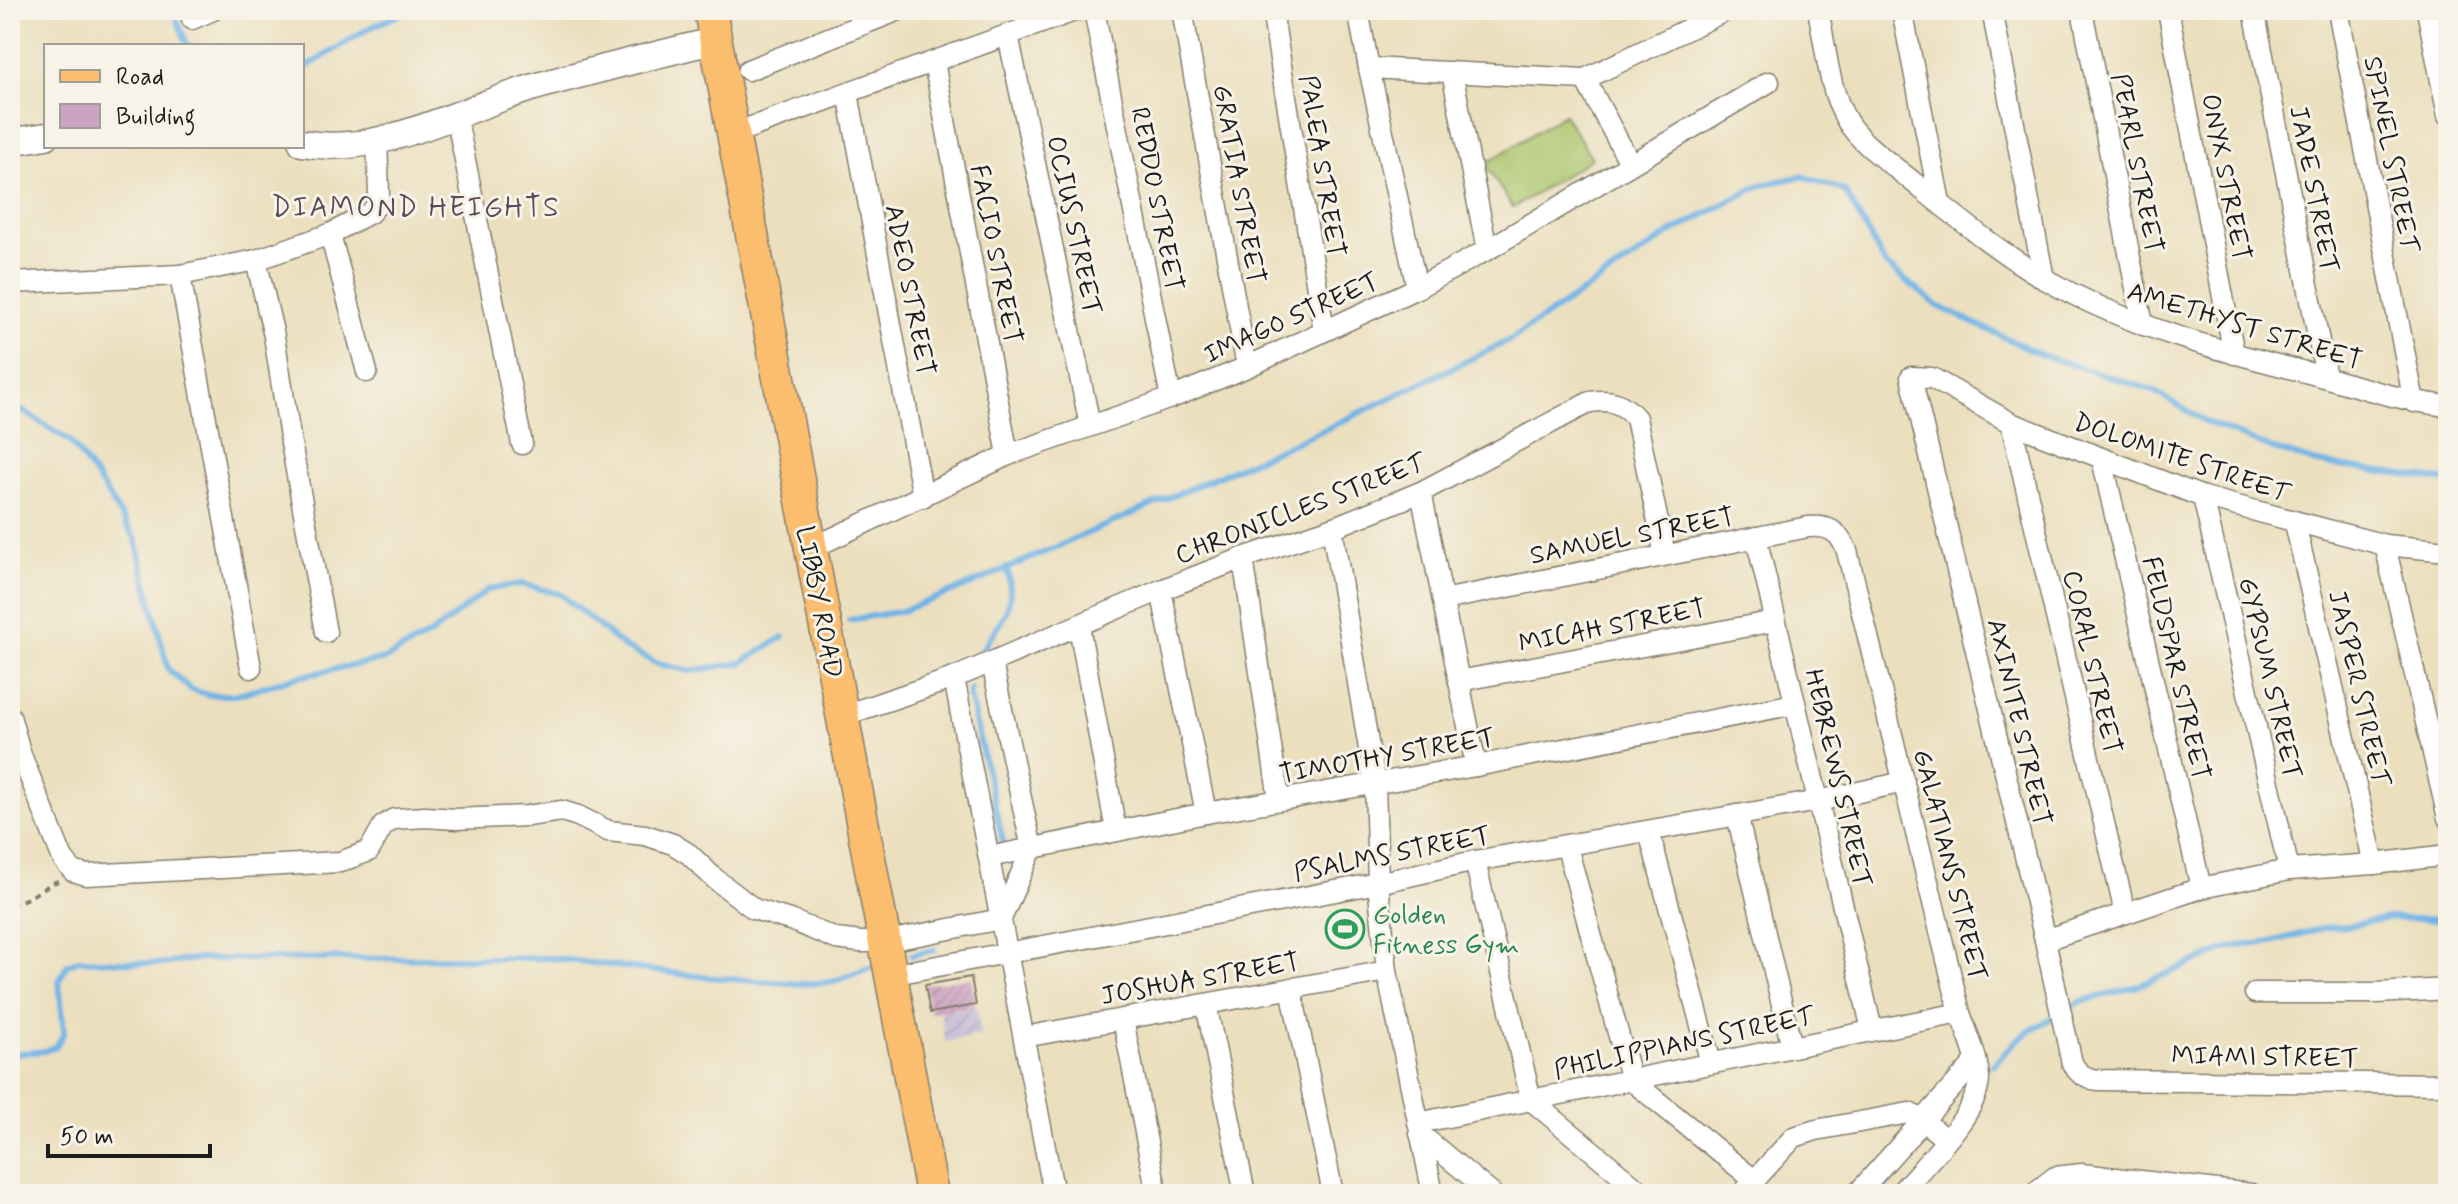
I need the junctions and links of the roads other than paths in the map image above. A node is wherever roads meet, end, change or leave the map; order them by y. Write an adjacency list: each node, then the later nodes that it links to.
1 (213, 10): 17 (street)
2 (899, 10): 22 (street)
3 (1077, 10): 19 (street)
4 (1094, 10): 50 (street, REDDO STREET)
5 (1182, 10): 46 (street, GRATIA STREET)
6 (1272, 10): 44 (street, PALEA STREET)
7 (1358, 10): 21 (street)
8 (1727, 10): 24 (street)
9 (1818, 10): 35 (street, AMETHYST STREET)
10 (1902, 10): 35 (street)
11 (1992, 10): 40 (street)
12 (2082, 10): 43 (street, PEARL STREET)
13 (2168, 10): 45 (street, ONYX STREET)
14 (2254, 10): 49 (street, JADE STREET)
15 (2338, 10): 51 (street, SPINEL STREET)
16 (2427, 10): 28 (street)
17 (192, 19)
18 (713, 25): 27 (street); 29 (main road, LIBBY ROAD)
19 (1008, 35): 20 (street); 54 (street, OCIUS STREET)
20 (934, 62): 26 (street); 56 (street, FACIO STREET)
21 (1369, 68): 23 (street); 42 (street)
22 (748, 70)
23 (1452, 72): 24 (street); 37 (street)
24 (1585, 79): 34 (street)
25 (1769, 82): 34 (street, IMAGO STREET)
26 (848, 93): 29 (street); 59 (street, ADEO STREET)
27 (456, 115): 31 (street); 55 (street)
28 (2448, 116)
29 (732, 134): 66 (main road, LIBBY ROAD)
30 (44, 136): 32 (street)
31 (377, 140): 33 (street); 36 (street)
32 (10, 142)
33 (304, 143)
34 (1630, 163): 37 (street, IMAGO STREET)
35 (1940, 203): 40 (street, AMETHYST STREET)
36 (330, 234): 38 (street); 47 (street)
37 (1487, 250): 42 (street, IMAGO STREET)
38 (256, 260): 39 (street); 74 (street)
39 (180, 275): 41 (street); 76 (street)
40 (2044, 279): 43 (street, AMETHYST STREET)
41 (10, 283)
42 (1417, 288): 44 (street, IMAGO STREET)
43 (2143, 325): 45 (street, AMETHYST STREET)
44 (1324, 331): 46 (street, IMAGO STREET)
45 (2234, 354): 49 (street, AMETHYST STREET)
46 (1247, 367): 50 (street, IMAGO STREET)
47 (367, 372)
48 (1911, 377): 53 (street, DOLOMITE STREET); 103 (street, AXINITE STREET)
49 (2326, 377): 51 (street, AMETHYST STREET)
50 (1171, 398): 54 (street, IMAGO STREET)
51 (2414, 402): 52 (street, AMETHYST STREET)
52 (2448, 406)
53 (2011, 423): 57 (street, DOLOMITE STREET); 101 (street, CORAL STREET)
54 (1090, 425): 56 (street, IMAGO STREET)
55 (522, 444)
56 (1008, 455): 59 (street, IMAGO STREET)
57 (2102, 459): 60 (street, DOLOMITE STREET); 100 (street, FELDSPAR STREET)
58 (1421, 492): 62 (street, CHRONICLES STREET); 68 (street, CHRONICLES STREET); 71 (street)
59 (923, 497): 66 (street, IMAGO STREET)
60 (2203, 497): 61 (street, DOLOMITE STREET); 98 (street, GYPSUM STREET)
61 (2295, 523): 65 (street, DOLOMITE STREET); 97 (street, JASPER STREET)
62 (1332, 528): 69 (street, CHRONICLES STREET); 84 (street)
63 (1832, 529): 64 (street, SAMUEL STREET); 83 (street, GALATIANS STREET)
64 (1756, 537): 68 (street, SAMUEL STREET); 72 (street, HEBREWS STREET)
65 (2385, 545): 67 (street, DOLOMITE STREET); 89 (street)
66 (810, 549): 81 (main road, LIBBY ROAD)
67 (2448, 551)
68 (1665, 555): 71 (street, SAMUEL STREET)
69 (1243, 558): 70 (street, CHRONICLES STREET); 85 (street)
70 (1161, 590): 73 (street, CHRONICLES STREET); 87 (street)
71 (1443, 600): 78 (street)
72 (1775, 621): 78 (street, MICAH STREET); 79 (street, HEBREWS STREET)
73 (1079, 626): 75 (street, CHRONICLES STREET); 90 (street)
74 (326, 632)
75 (992, 663): 77 (street, CHRONICLES STREET); 93 (street)
76 (251, 668)
77 (954, 678): 81 (street, CHRONICLES STREET); 95 (street)
78 (1459, 681): 82 (street)
79 (1795, 704): 82 (street, TIMOTHY STREET); 86 (street, HEBREWS STREET)
80 (10, 716): 104 (street)
81 (842, 716): 104 (main road, LIBBY ROAD)
82 (1476, 766): 84 (street, TIMOTHY STREET)
83 (1904, 782): 86 (street, PSALMS STREET); 112 (street, GALATIANS STREET)
84 (1375, 784): 85 (street, TIMOTHY STREET); 99 (street)
85 (1279, 800): 87 (street, TIMOTHY STREET)
86 (1818, 801): 88 (street, PSALMS STREET); 114 (street, HEBREWS STREET)
87 (1206, 813): 90 (street, TIMOTHY STREET)
88 (1737, 815): 91 (street, PSALMS STREET); 116 (street)
89 (2448, 818)
90 (1116, 831): 93 (street, TIMOTHY STREET)
91 (1649, 832): 92 (street, PSALMS STREET); 118 (street)
92 (1567, 847): 96 (street, PSALMS STREET); 120 (street)
93 (1032, 849): 95 (street, TIMOTHY STREET); 102 (street)
94 (2448, 855): 97 (street)
95 (989, 857): 102 (street)
96 (1475, 861): 99 (street, PSALMS STREET); 122 (street)
97 (2374, 864): 98 (street)
98 (2289, 870): 100 (street)
99 (1378, 883): 105 (street, PSALMS STREET); 106 (street)
100 (2201, 888): 101 (street)
101 (2125, 913): 103 (street)
102 (1001, 919): 104 (street); 105 (street)
103 (2045, 940): 119 (street, AXINITE STREET)
104 (883, 942): 107 (main road, LIBBY ROAD)
105 (1007, 952): 107 (street, PSALMS STREET); 115 (street)
106 (1387, 971): 108 (street, JOSHUA STREET); 124 (street)
107 (890, 975): 127 (main road, LIBBY ROAD)
108 (1291, 988): 111 (street, JOSHUA STREET); 131 (street)
109 (2448, 989): 110 (street)
110 (2255, 993)
111 (1206, 1004): 113 (street, JOSHUA STREET); 130 (street)
112 (1960, 1013): 114 (street, PHILIPPIANS STREET); 117 (street, GALATIANS STREET)
113 (1123, 1019): 115 (street, JOSHUA STREET); 129 (street)
114 (1872, 1030): 116 (street, PHILIPPIANS STREET)
115 (1024, 1037): 128 (street)
116 (1792, 1047): 118 (street, PHILIPPIANS STREET)
117 (1976, 1061): 123 (street); 125 (street, GALATIANS STREET)
118 (1711, 1063): 120 (street, PHILIPPIANS STREET)
119 (2082, 1076): 121 (street, MIAMI STREET)
120 (1631, 1080): 122 (street, PHILIPPIANS STREET); 126 (street)
121 (2448, 1084)
122 (1531, 1100): 124 (street, PHILIPPIANS STREET); 134 (street)
123 (1923, 1120): 125 (street); 126 (street); 135 (street)
124 (1419, 1128): 132 (street); 133 (street)
125 (1946, 1140): 136 (street, GALATIANS STREET)
126 (1748, 1187)
127 (932, 1194)
128 (1054, 1194)
129 (1157, 1194)
130 (1245, 1194)
131 (1333, 1194)
132 (1433, 1194)
133 (1492, 1194)
134 (1644, 1194)
135 (1857, 1194)
136 (1899, 1194)
137 (2033, 1194): 138 (street)
138 (2251, 1194)

